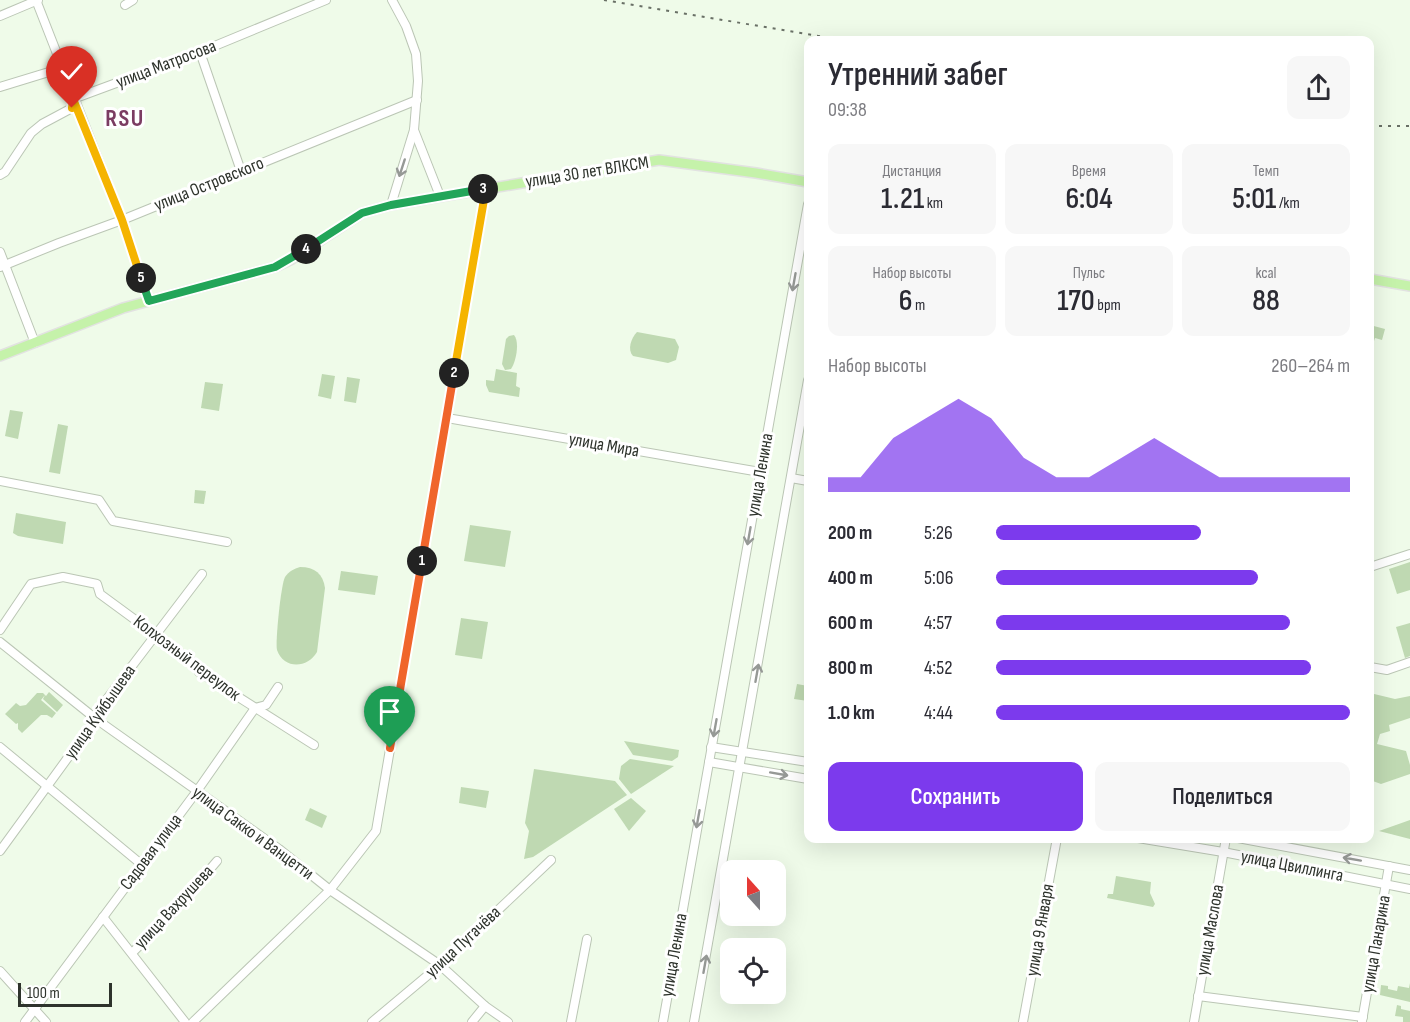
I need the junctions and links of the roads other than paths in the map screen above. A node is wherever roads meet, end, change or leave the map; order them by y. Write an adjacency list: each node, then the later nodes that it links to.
1 (37, 0): 6 (street); 8 (street)
2 (133, 0): 5 (street)
3 (327, 0): 7 (street, улица Матросова)
4 (392, 0): 11 (street)
5 (125, 5)
6 (0, 16)
7 (200, 52): 10 (street, улица Матросова); 13 (street)
8 (62, 68): 9 (street); 10 (street)
9 (0, 87)
10 (73, 99): 14 (street, улица Матросова); 19 (street)
11 (417, 100): 12 (street); 13 (street, улица Островского)
12 (414, 130): 17 (street); 18 (street, one-way to 18)
13 (241, 171): 19 (street, улица Островского)
14 (0, 175)
15 (804, 181): 16 (main road, улица 30 лет ВЛКСМ)
16 (486, 188): 17 (main road, улица 30 лет ВЛКСМ); 29 (street)
17 (440, 196): 18 (main road, улица 30 лет ВЛКСМ)
18 (391, 205): 25 (main road, улица 30 лет ВЛКСМ)
19 (122, 220): 22 (street, улица Островского); 25 (street)
20 (804, 226): 30 (street, улица Ленина, one-way to 30)
21 (0, 252): 22 (street)
22 (3, 266): 26 (street)
23 (1374, 280): 24 (main road)
24 (1410, 286)
25 (149, 301): 26 (main road, улица 30 лет ВЛКСМ)
26 (35, 343): 27 (main road, улица 30 лет ВЛКСМ)
27 (0, 356)
28 (804, 403): 31 (street, улица Ленина)
29 (447, 418): 30 (street, улица Мира); 69 (street)
30 (760, 472): 48 (street, улица Ленина, one-way to 48)
31 (791, 478): 32 (street); 49 (street, улица Ленина, one-way to 31)
32 (804, 480)
33 (0, 482): 34 (street)
34 (227, 542)
35 (1410, 554): 36 (street)
36 (1374, 566)
37 (202, 574): 39 (street, улица Куйбышева)
38 (0, 630): 39 (street, Колхозный переулок)
39 (155, 635): 44 (street, Колхозный переулок); 45 (street, улица Куйбышева)
40 (0, 642): 45 (street, улица Сакко и Ванцетти)
41 (1410, 662): 42 (street)
42 (1374, 668)
43 (278, 687): 44 (street, Садовая улица)
44 (255, 708): 46 (street, Колхозный переулок); 55 (street, Садовая улица)
45 (96, 719): 54 (street, улица Куйбышева); 55 (street, улица Сакко и Ванцетти)
46 (314, 745)
47 (0, 747): 54 (street)
48 (711, 747): 49 (street); 51 (street, улица Ленина)
49 (743, 752): 50 (street); 52 (street, улица Ленина)
50 (804, 761)
51 (709, 762): 52 (street); 87 (street, улица Ленина, one-way to 87)
52 (740, 767): 53 (street, one-way to 53); 88 (street, улица Ленина, one-way to 52)
53 (804, 778)
54 (48, 785): 60 (street, улица Куйбышева); 64 (street)
55 (197, 791): 64 (street, Садовая улица); 69 (street, улица Сакко и Ванцетти)
56 (1056, 843): 89 (street, улица 9 Января)
57 (1168, 843): 61 (street, улица Цвиллинга)
58 (1225, 843): 61 (street, улица Маслова)
59 (1265, 843): 65 (street, улица Цвиллинга, one-way to 59)
60 (0, 851)
61 (1223, 852): 67 (street, улица Цвиллинга); 75 (street, улица Маслова)
62 (551, 860): 73 (street, улица Пугачёва)
63 (217, 861): 72 (street, улица Вахрушева)
64 (141, 864): 70 (street, Садовая улица)
65 (1389, 866): 66 (street, улица Цвиллинга); 67 (street, улица Панарина)
66 (1410, 870)
67 (1386, 885): 68 (street, улица Цвиллинга); 78 (street, улица Панарина)
68 (1410, 889)
69 (330, 890): 73 (street, улица Сакко и Ванцетти); 82 (street)
70 (103, 917): 72 (street); 77 (street, Садовая улица)
71 (587, 939): 86 (street)
72 (132, 953): 81 (street)
73 (440, 965): 76 (street, улица Сакко и Ванцетти); 83 (street, улица Пугачёва)
74 (0, 971): 77 (street)
75 (1198, 996): 78 (street); 90 (street, улица Маслова)
76 (485, 1006): 84 (street); 85 (street, улица Сакко и Ванцетти)
77 (34, 1010): 79 (street, Садовая улица); 80 (street)
78 (1362, 1020)
79 (25, 1022)
80 (46, 1022)
81 (185, 1022)
82 (193, 1022)
83 (372, 1022)
84 (472, 1022)
85 (508, 1022)
86 (572, 1022)
87 (663, 1022)
88 (694, 1022)
89 (1023, 1022)
90 (1194, 1022)

